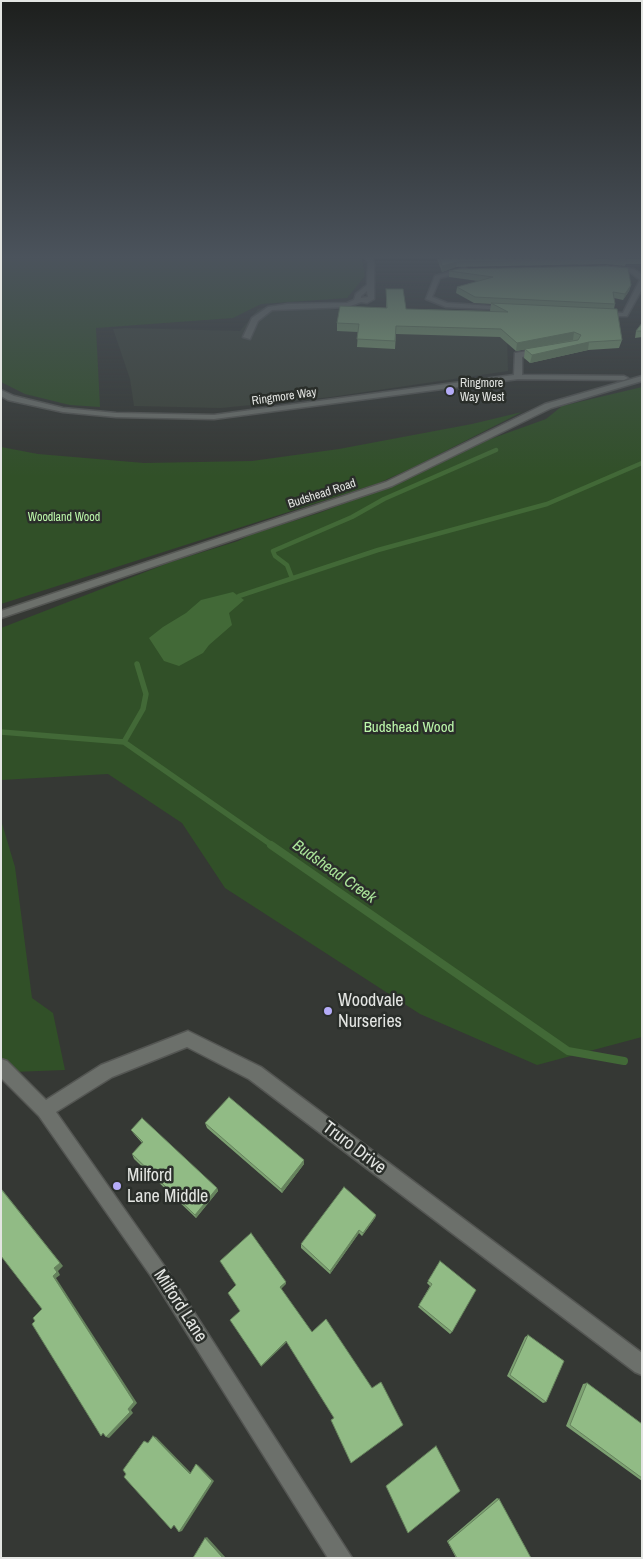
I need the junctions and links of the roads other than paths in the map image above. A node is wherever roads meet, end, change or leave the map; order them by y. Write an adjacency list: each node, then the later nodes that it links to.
1 (249, 332): 2 (street)
2 (247, 337)
3 (546, 350): 4 (street)
4 (518, 377): 6 (street, Ringmore Way); 7 (street, Ringmore Way)
5 (641, 378): 6 (street, Ringmore Way); 8 (street, Budshead Road)
6 (570, 379): 8 (street)
7 (1, 392)
8 (587, 394): 9 (street, Budshead Road)
9 (1, 615)
10 (1, 1067): 11 (street, Milford Lane)
11 (45, 1110): 12 (street, Truro Drive); 13 (street, Milford Lane)
12 (642, 1365)
13 (340, 1558)

